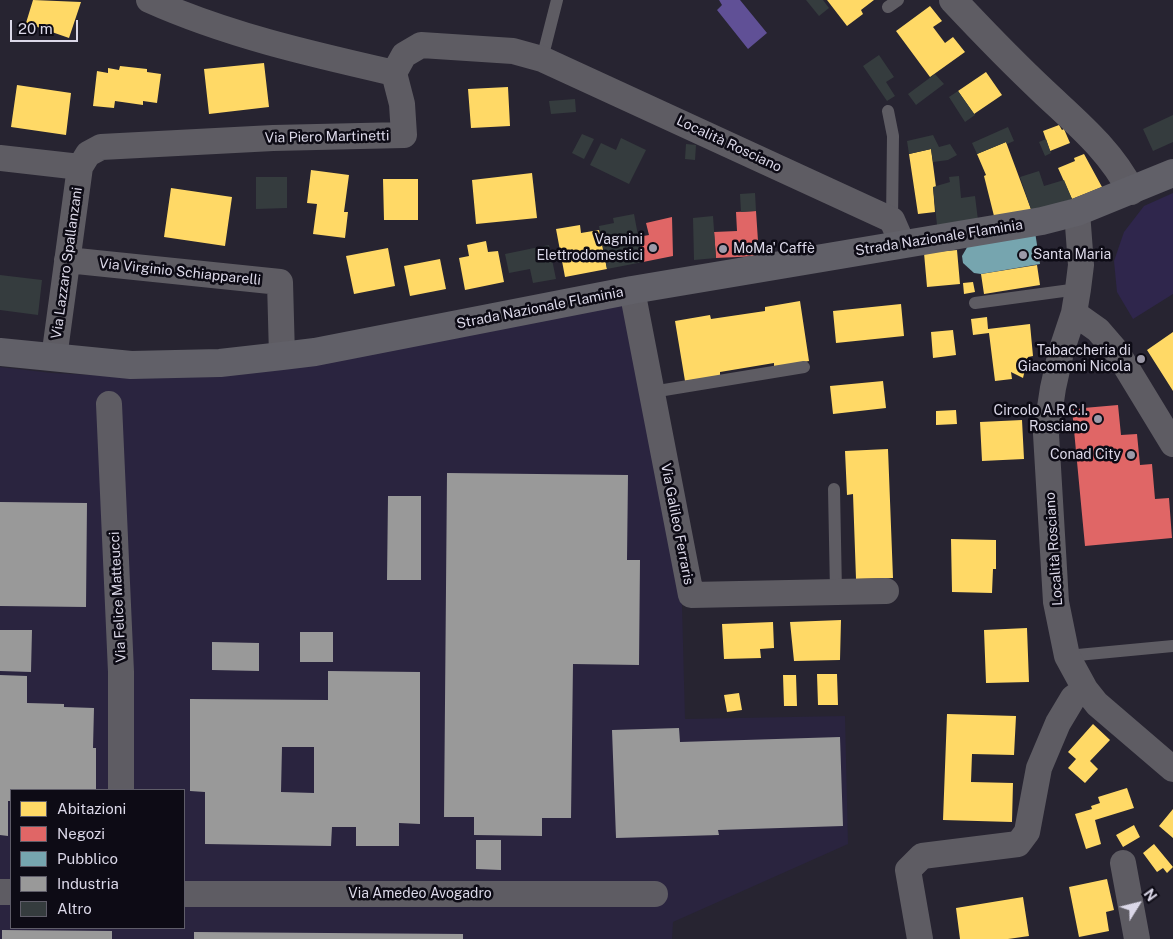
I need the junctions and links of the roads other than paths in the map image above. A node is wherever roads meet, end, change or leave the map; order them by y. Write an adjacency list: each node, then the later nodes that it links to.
1 (149, 0): 5 (street)
2 (557, 0): 4 (lane)
3 (953, 0): 10 (street)
4 (542, 59): 5 (street, Località Rosciano); 12 (street, Località Rosciano)
5 (394, 73): 8 (street, Via Piero Martinetti)
6 (888, 111): 12 (lane)
7 (0, 158): 8 (street)
8 (80, 167): 13 (street, Via Lazzaro Spallanzani)
9 (1173, 173): 10 (main road, Strada Nazionale Flaminia)
10 (1131, 191): 11 (main road, Strada Nazionale Flaminia)
11 (1077, 212): 12 (main road, Strada Nazionale Flaminia); 15 (street)
12 (897, 232): 14 (main road, Strada Nazionale Flaminia)
13 (67, 260): 18 (street, Via Virginio Schiapparelli); 19 (street, Via Lazzaro Spallanzani)
14 (632, 290): 18 (main road, Strada Nazionale Flaminia); 21 (street, Via Galileo Ferraris)
15 (1076, 301): 16 (lane); 23 (street); 28 (street, Località Rosciano)
16 (975, 303)
17 (0, 352): 19 (main road, Strada Nazionale Flaminia)
18 (282, 356): 19 (main road, Strada Nazionale Flaminia)
19 (54, 358)
20 (804, 367): 21 (lane)
21 (652, 392): 26 (street, Via Galileo Ferraris)
22 (109, 404): 31 (street, Via Felice Matteucci)
23 (1170, 432)
24 (834, 488): 26 (lane)
25 (886, 591): 26 (street, Via Galileo Ferraris)
26 (836, 592)
27 (1173, 646): 28 (lane)
28 (1067, 656): 29 (street, Località Rosciano)
29 (1085, 689): 30 (street, Località Rosciano); 35 (street)
30 (1173, 769)
31 (121, 789)
32 (1123, 862): 36 (street)
33 (185, 894): 34 (street, Via Amedeo Avogadro)
34 (656, 894)
35 (920, 939)
36 (1137, 939)

